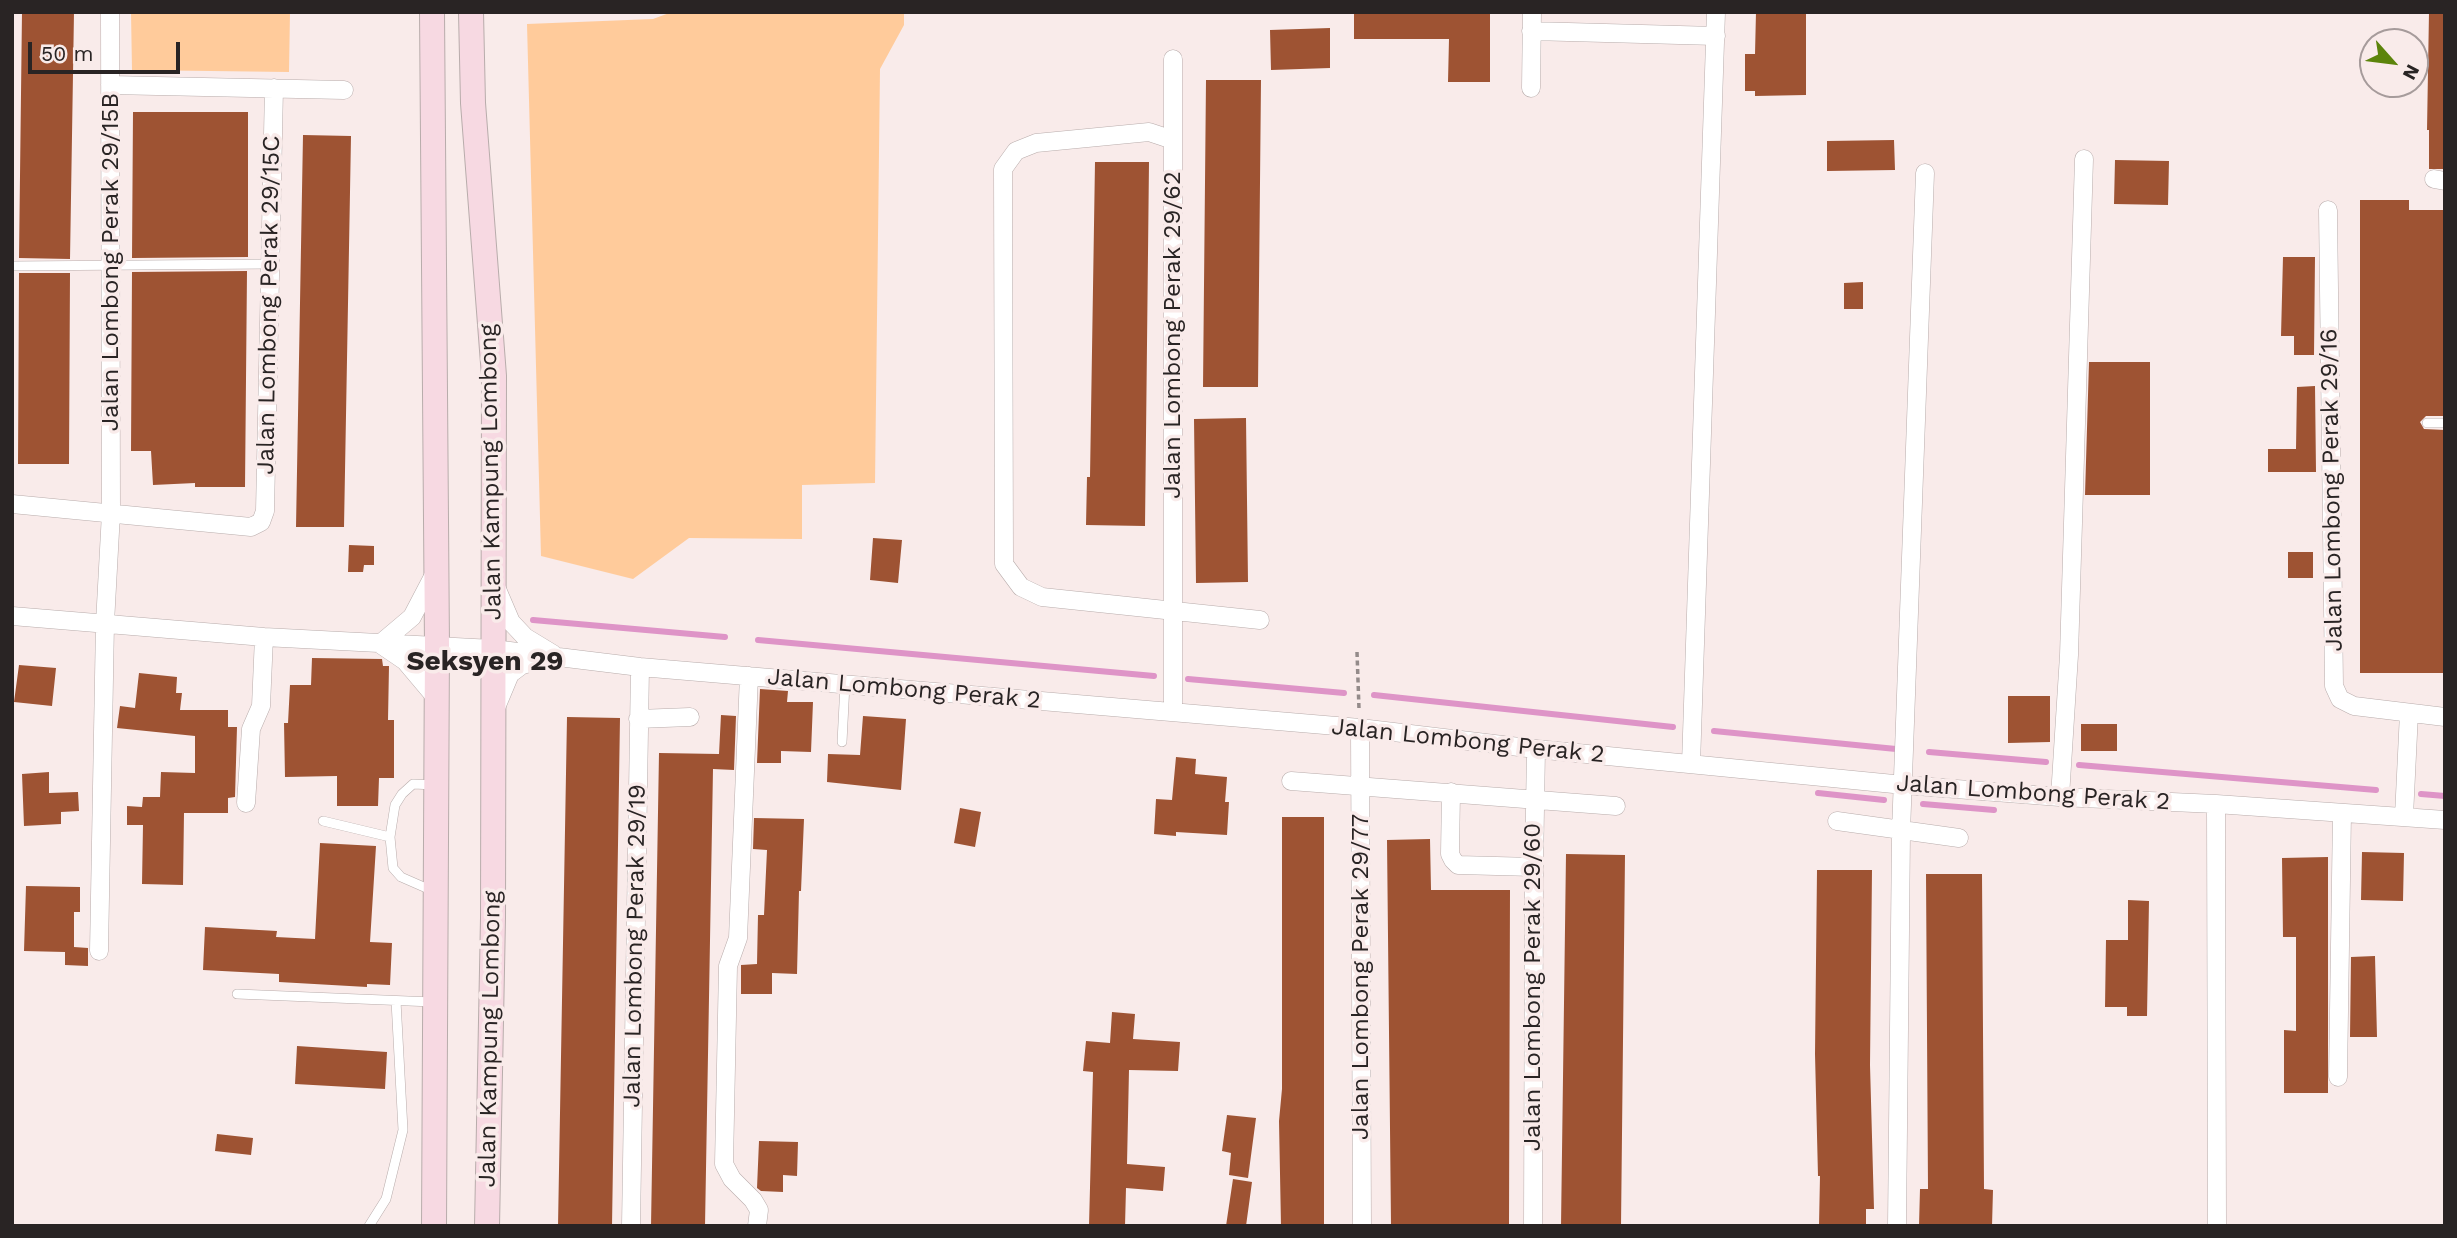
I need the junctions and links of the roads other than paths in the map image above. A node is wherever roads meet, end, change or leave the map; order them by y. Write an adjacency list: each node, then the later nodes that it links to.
1 (110, 12): 9 (street, Jalan Lombong Perak 29/15B)
2 (432, 12): 24 (street)
3 (471, 12): 25 (street, Jalan Kampung Lombong)
4 (1532, 12): 6 (street)
5 (1716, 12): 7 (street)
6 (1531, 31): 7 (street); 11 (street)
7 (1716, 36): 48 (street)
8 (1173, 59): 13 (street, Jalan Lombong Perak 29/62)
9 (110, 85): 10 (street); 18 (street, Jalan Lombong Perak 29/15B)
10 (274, 88): 12 (street); 17 (street, Jalan Lombong Perak 29/15C)
11 (1531, 88)
12 (344, 90)
13 (1173, 140): 26 (street, Jalan Lombong Perak 29/62); 26 (street)
14 (2084, 159): 54 (street)
15 (1925, 173): 51 (street)
16 (2328, 210): 40 (street, Jalan Lombong Perak 29/16)
17 (270, 264): 18 (lane); 23 (street, Jalan Lombong Perak 29/15C)
18 (111, 265): 19 (lane); 23 (street, Jalan Lombong Perak 29/15B)
19 (12, 266)
20 (2427, 423): 21 (lane)
21 (2445, 423)
22 (12, 504): 23 (street)
23 (111, 513): 29 (street, Jalan Lombong Perak 29/15B)
24 (436, 570): 31 (street); 32 (street)
25 (494, 582): 33 (street, Jalan Kampung Lombong); 34 (street)
26 (1173, 612): 28 (street); 39 (street, Jalan Lombong Perak 29/62)
27 (12, 616): 29 (street, Jalan Lombong Perak 2)
28 (1260, 620)
29 (105, 624): 30 (street, Jalan Lombong Perak 2); 69 (street, Jalan Lombong Perak 29/15B)
30 (264, 637): 31 (street, Jalan Lombong Perak 2); 56 (street)
31 (380, 644): 32 (street, Jalan Lombong Perak 2); 38 (street)
32 (437, 647): 33 (street, Jalan Lombong Perak 2); 38 (street)
33 (493, 649): 34 (street, Jalan Lombong Perak 2); 42 (street, Jalan Kampung Lombong)
34 (556, 656): 35 (street, Jalan Lombong Perak 2); 42 (street)
35 (640, 667): 36 (street, Jalan Lombong Perak 2); 44 (street, Jalan Lombong Perak 29/19)
36 (749, 676): 37 (street, Jalan Lombong Perak 2); 78 (street)
37 (845, 684): 39 (street, Jalan Lombong Perak 2); 46 (lane)
38 (437, 699): 50 (street)
39 (1173, 711): 45 (street, Jalan Lombong Perak 2)
40 (2409, 713): 41 (street, Jalan Lombong Perak 29/16); 60 (street)
41 (2445, 717)
42 (492, 718): 76 (street, Jalan Kampung Lombong)
43 (690, 718): 44 (street)
44 (638, 719): 77 (street, Jalan Lombong Perak 29/19)
45 (1360, 728): 47 (street, Jalan Lombong Perak 2); 52 (street, Jalan Lombong Perak 29/77)
46 (842, 741)
47 (1536, 749): 48 (street, Jalan Lombong Perak 2); 55 (street, Jalan Lombong Perak 29/60)
48 (1691, 764): 51 (street, Jalan Lombong Perak 2)
49 (1291, 781): 52 (street)
50 (437, 785): 65 (lane); 68 (street)
51 (1904, 785): 54 (street, Jalan Lombong Perak 2); 64 (street)
52 (1361, 786): 53 (street); 79 (street, Jalan Lombong Perak 29/77)
53 (1451, 792): 55 (street); 67 (street)
54 (2060, 797): 57 (street, Jalan Lombong Perak 2)
55 (1534, 799): 58 (street); 67 (street, Jalan Lombong Perak 29/60)
56 (246, 803)
57 (2216, 804): 59 (street, Jalan Lombong Perak 2); 82 (street)
58 (1616, 806)
59 (2342, 813): 60 (street, Jalan Lombong Perak 2); 73 (street)
60 (2404, 816): 61 (street, Jalan Lombong Perak 2)
61 (2445, 820)
62 (323, 821): 65 (lane)
63 (1837, 821): 64 (street)
64 (1901, 831): 66 (street); 81 (street)
65 (390, 837): 68 (lane)
66 (1959, 838)
67 (1534, 867): 80 (street, Jalan Lombong Perak 29/60)
68 (435, 892): 72 (street)
69 (99, 951)
70 (237, 994): 71 (lane)
71 (396, 1001): 72 (lane); 74 (lane)
72 (434, 1002): 75 (street)
73 (2338, 1077)
74 (369, 1226)
75 (434, 1226)
76 (487, 1226)
77 (631, 1226)
78 (757, 1226)
79 (1362, 1226)
80 (1533, 1226)
81 (1898, 1226)
82 (2217, 1226)

